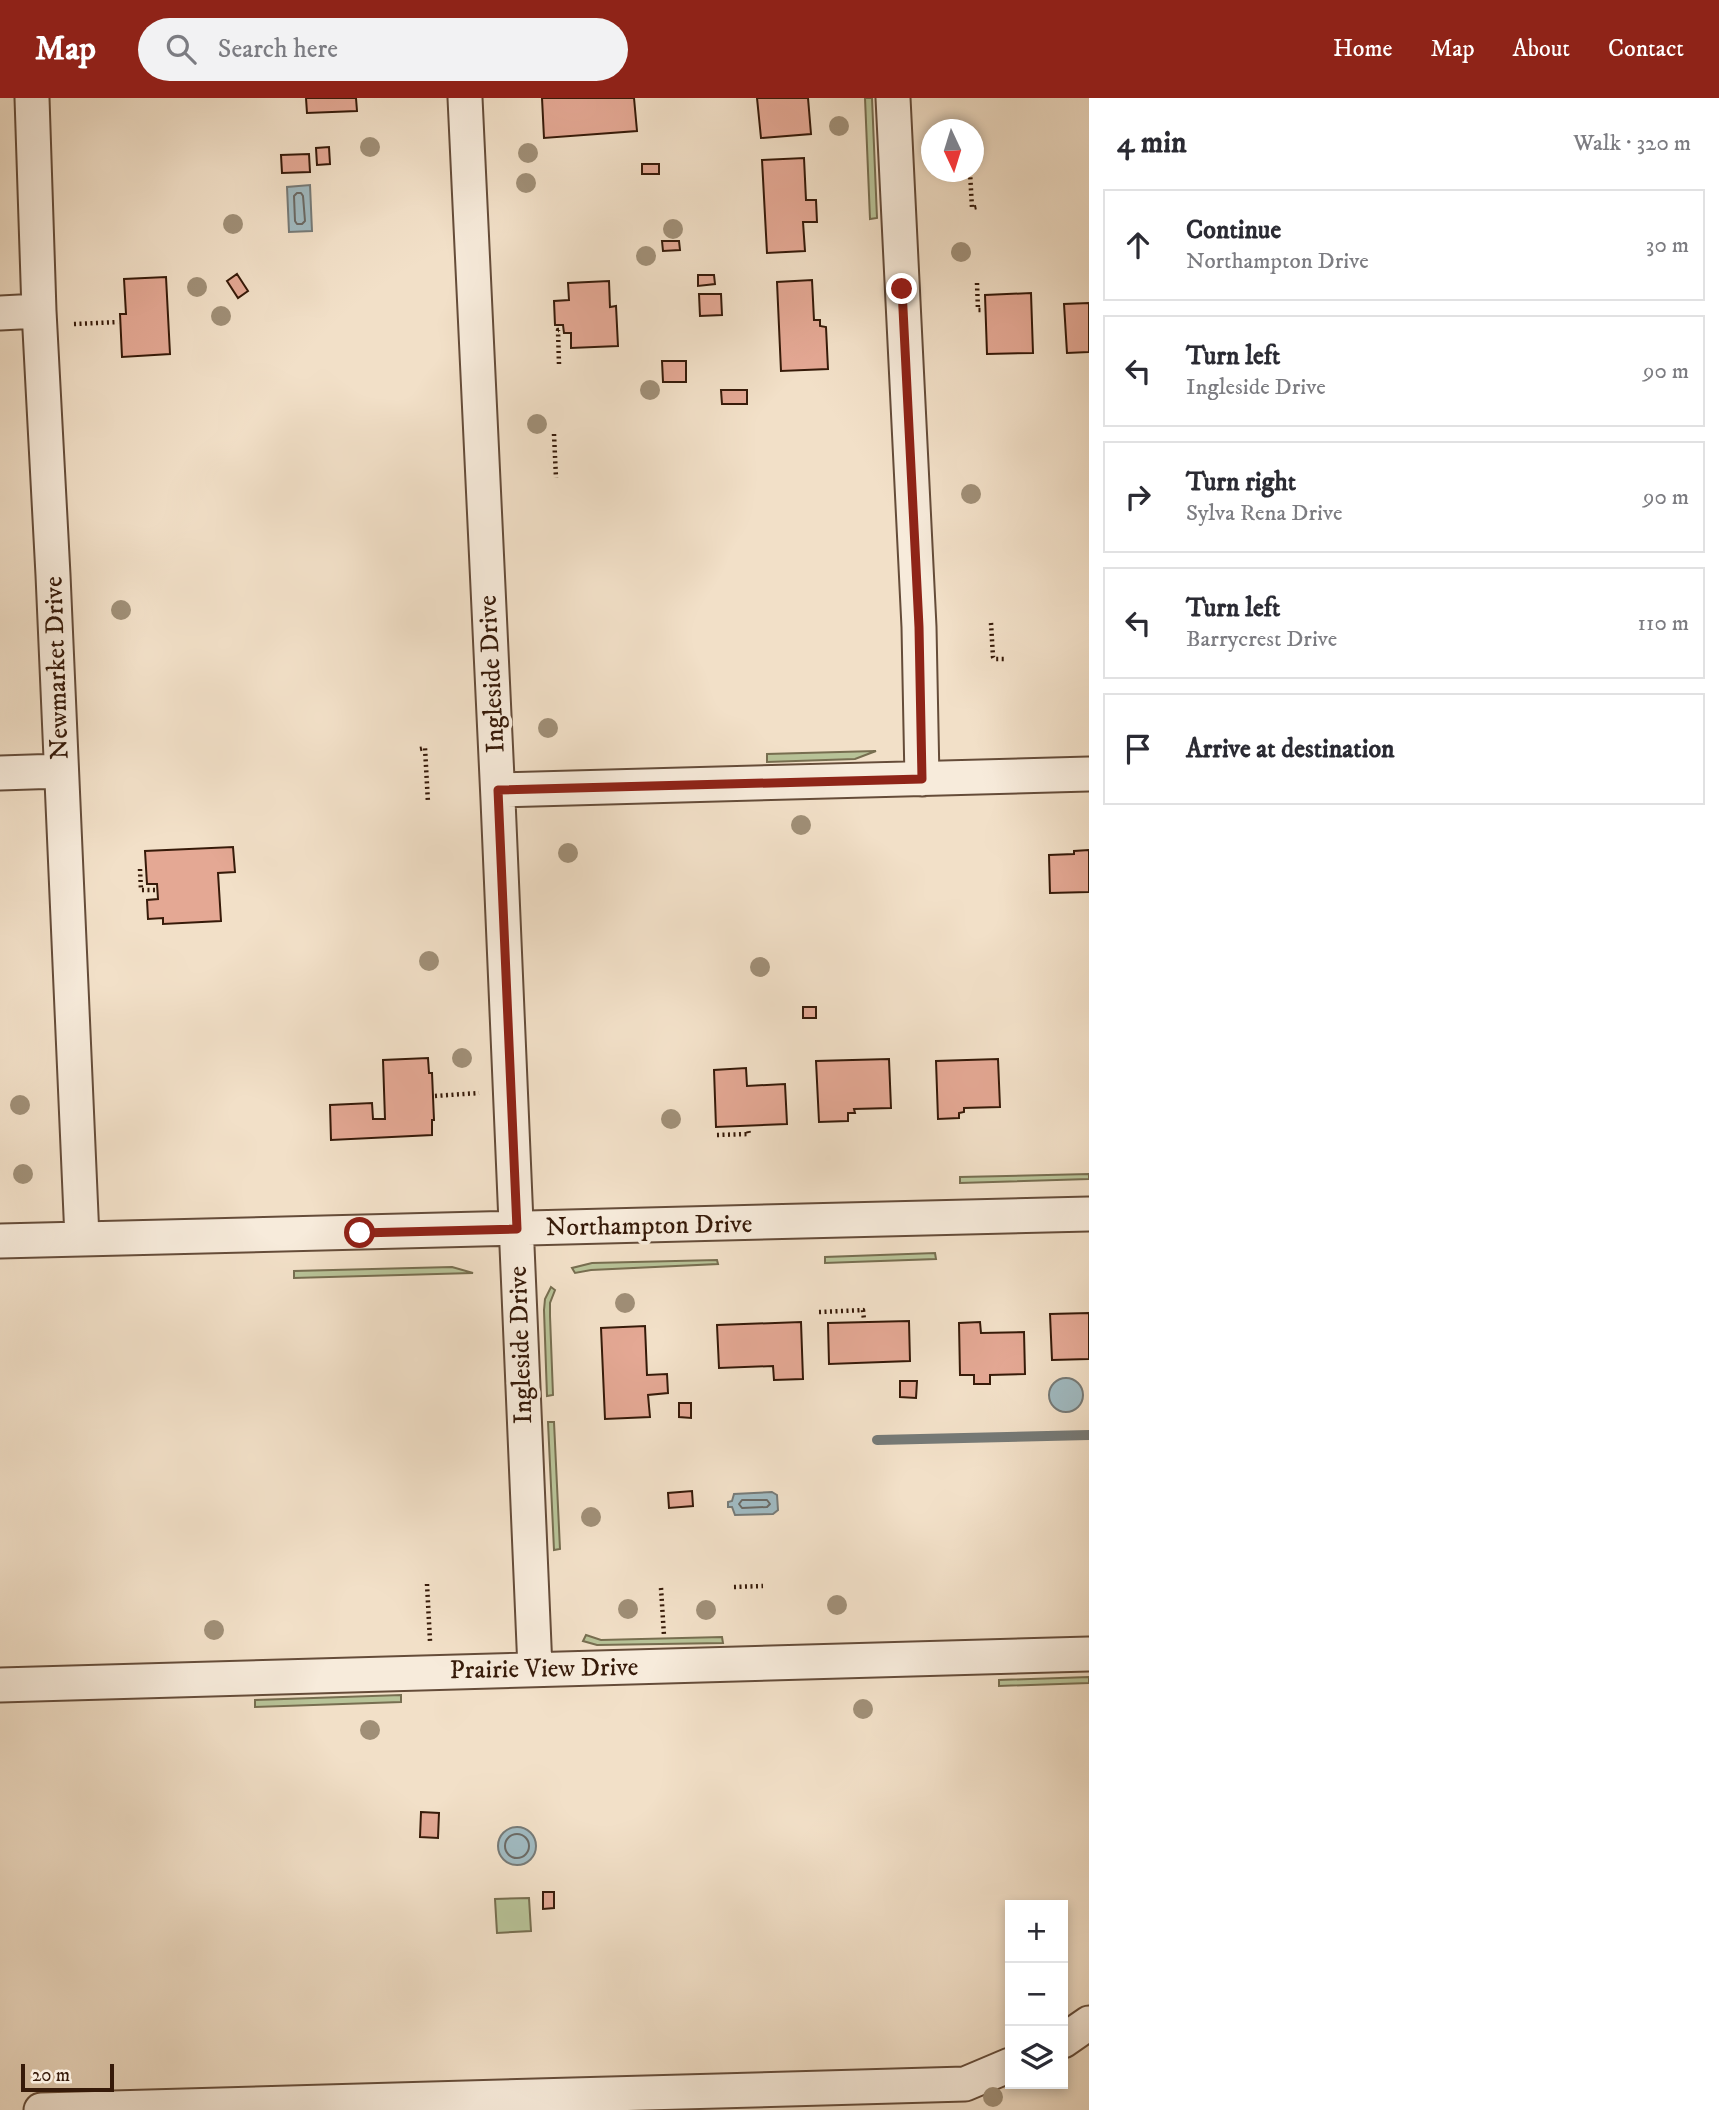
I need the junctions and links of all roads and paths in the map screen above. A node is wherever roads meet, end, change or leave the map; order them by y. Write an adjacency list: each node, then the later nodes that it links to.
1 (32, 98): 8 (street, Newmarket Drive)
2 (465, 98): 23 (street, Ingleside Drive)
3 (893, 98): 22 (street)
4 (971, 182): 5 (path)
5 (977, 208)
6 (977, 283): 7 (path)
7 (984, 310)
8 (39, 311): 9 (street); 19 (street, Newmarket Drive)
9 (0, 313)
10 (118, 321): 11 (path)
11 (74, 324)
12 (561, 330): 13 (path)
13 (559, 364)
14 (554, 434): 15 (path)
15 (556, 478)
16 (991, 624): 17 (path)
17 (1007, 659)
18 (420, 749): 24 (path)
19 (61, 771): 20 (street); 33 (street, Newmarket Drive)
20 (0, 773)
21 (1089, 775): 22 (street)
22 (922, 779): 23 (street)
23 (498, 790): 32 (street, Ingleside Drive)
24 (428, 803)
25 (140, 869): 26 (path)
26 (155, 890)
27 (479, 1093): 28 (path)
28 (435, 1096)
29 (748, 1129): 30 (path)
30 (717, 1135)
31 (1089, 1214): 32 (street, Northampton Drive)
32 (517, 1229): 33 (street, Northampton Drive); 44 (street, Ingleside Drive)
33 (82, 1238): 34 (street, Northampton Drive)
34 (0, 1241)
35 (819, 1312): 36 (path)
36 (864, 1320)
37 (427, 1584): 42 (path)
38 (763, 1586): 39 (path)
39 (734, 1587)
40 (661, 1588): 41 (path)
41 (664, 1636)
42 (430, 1641)
43 (1089, 1654): 44 (street, Prairie View Drive)
44 (535, 1669): 45 (street, Prairie View Drive)
45 (0, 1685)
46 (1089, 2023): 47 (street)
47 (1068, 2038)
48 (1005, 2067): 49 (street)
49 (41, 2110)

